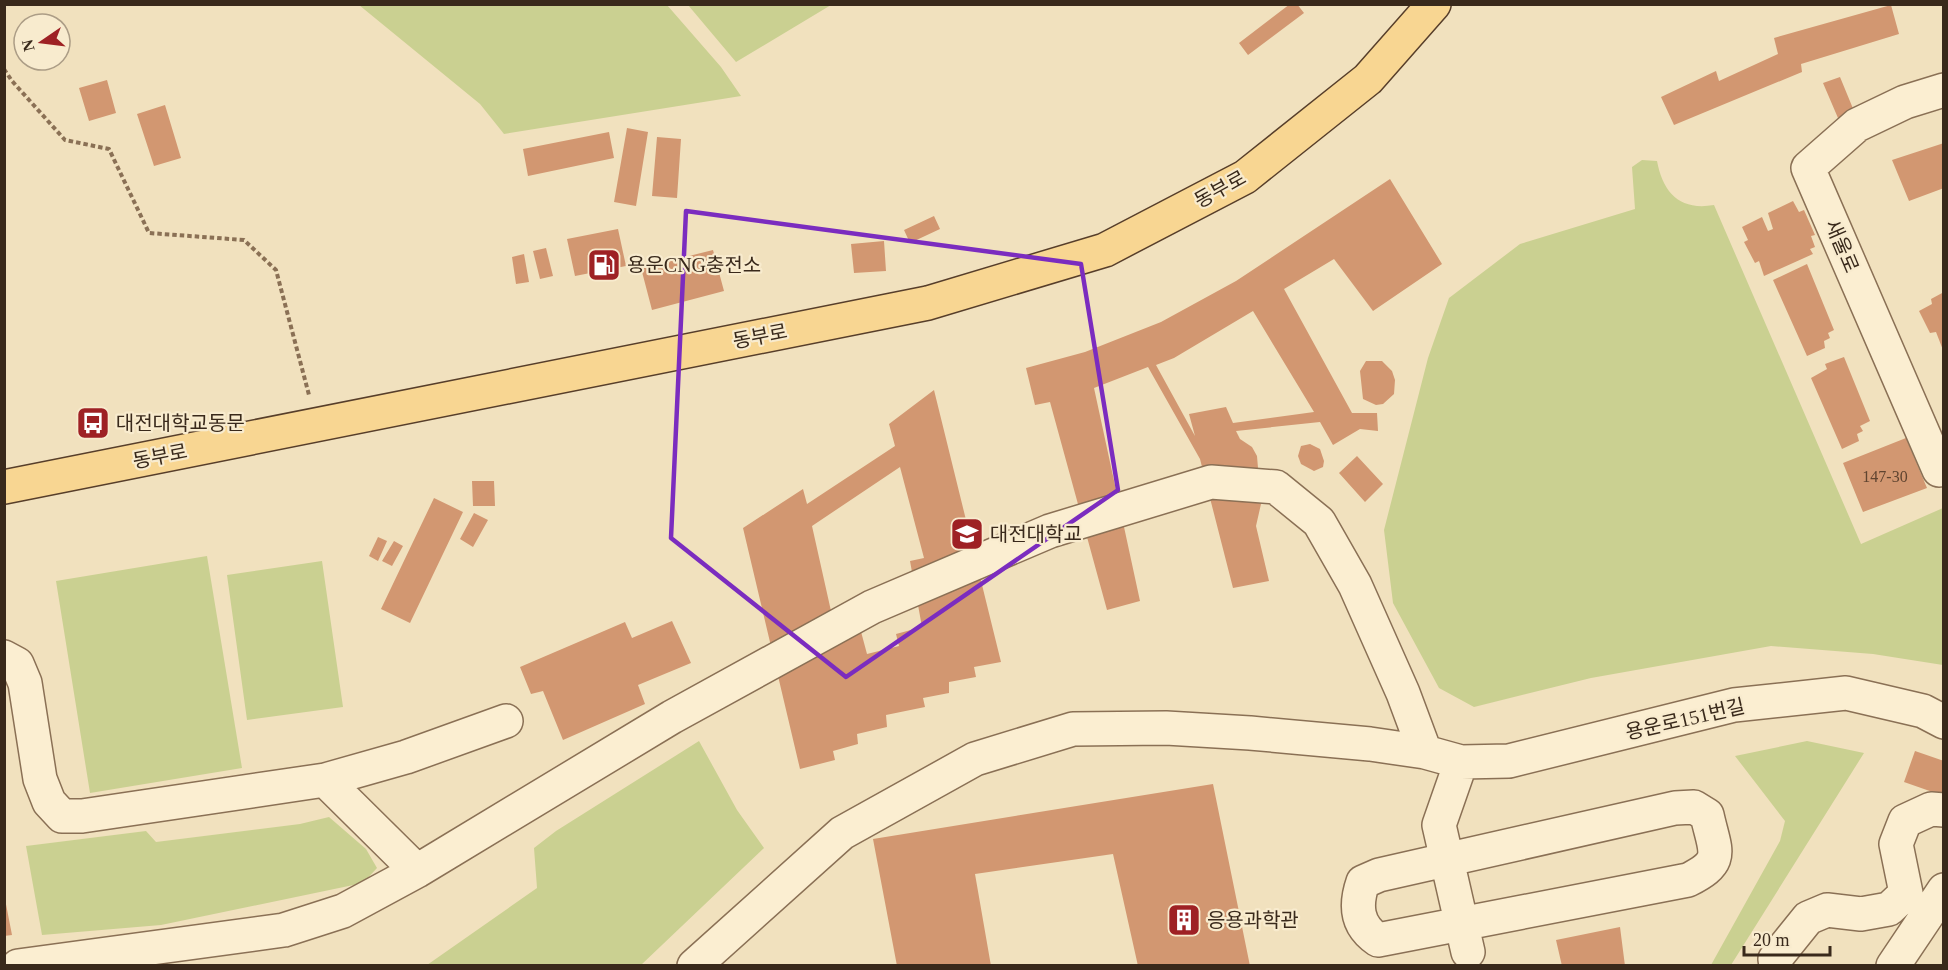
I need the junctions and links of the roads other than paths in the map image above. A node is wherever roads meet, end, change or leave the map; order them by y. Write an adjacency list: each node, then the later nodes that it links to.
1 (1434, 4): 4 (main road, 동부로)
2 (1944, 90): 3 (street, 새울로)
3 (1939, 470)
4 (4, 487)
5 (4, 657): 10 (street)
6 (1933, 716): 9 (street, 용운로151번길)
7 (506, 721): 10 (street)
8 (1425, 752): 9 (street, 용운로151번길); 13 (street); 17 (street, 용운로151번길)
9 (1461, 762): 12 (street)
10 (325, 780): 13 (street)
11 (1944, 810): 18 (street)
12 (1447, 859): 15 (street); 15 (street); 15 (street)
13 (417, 871): 16 (street)
14 (1944, 890): 19 (street)
15 (1465, 938)
16 (18, 966)
17 (694, 966)
18 (1776, 966)
19 (1893, 966)

